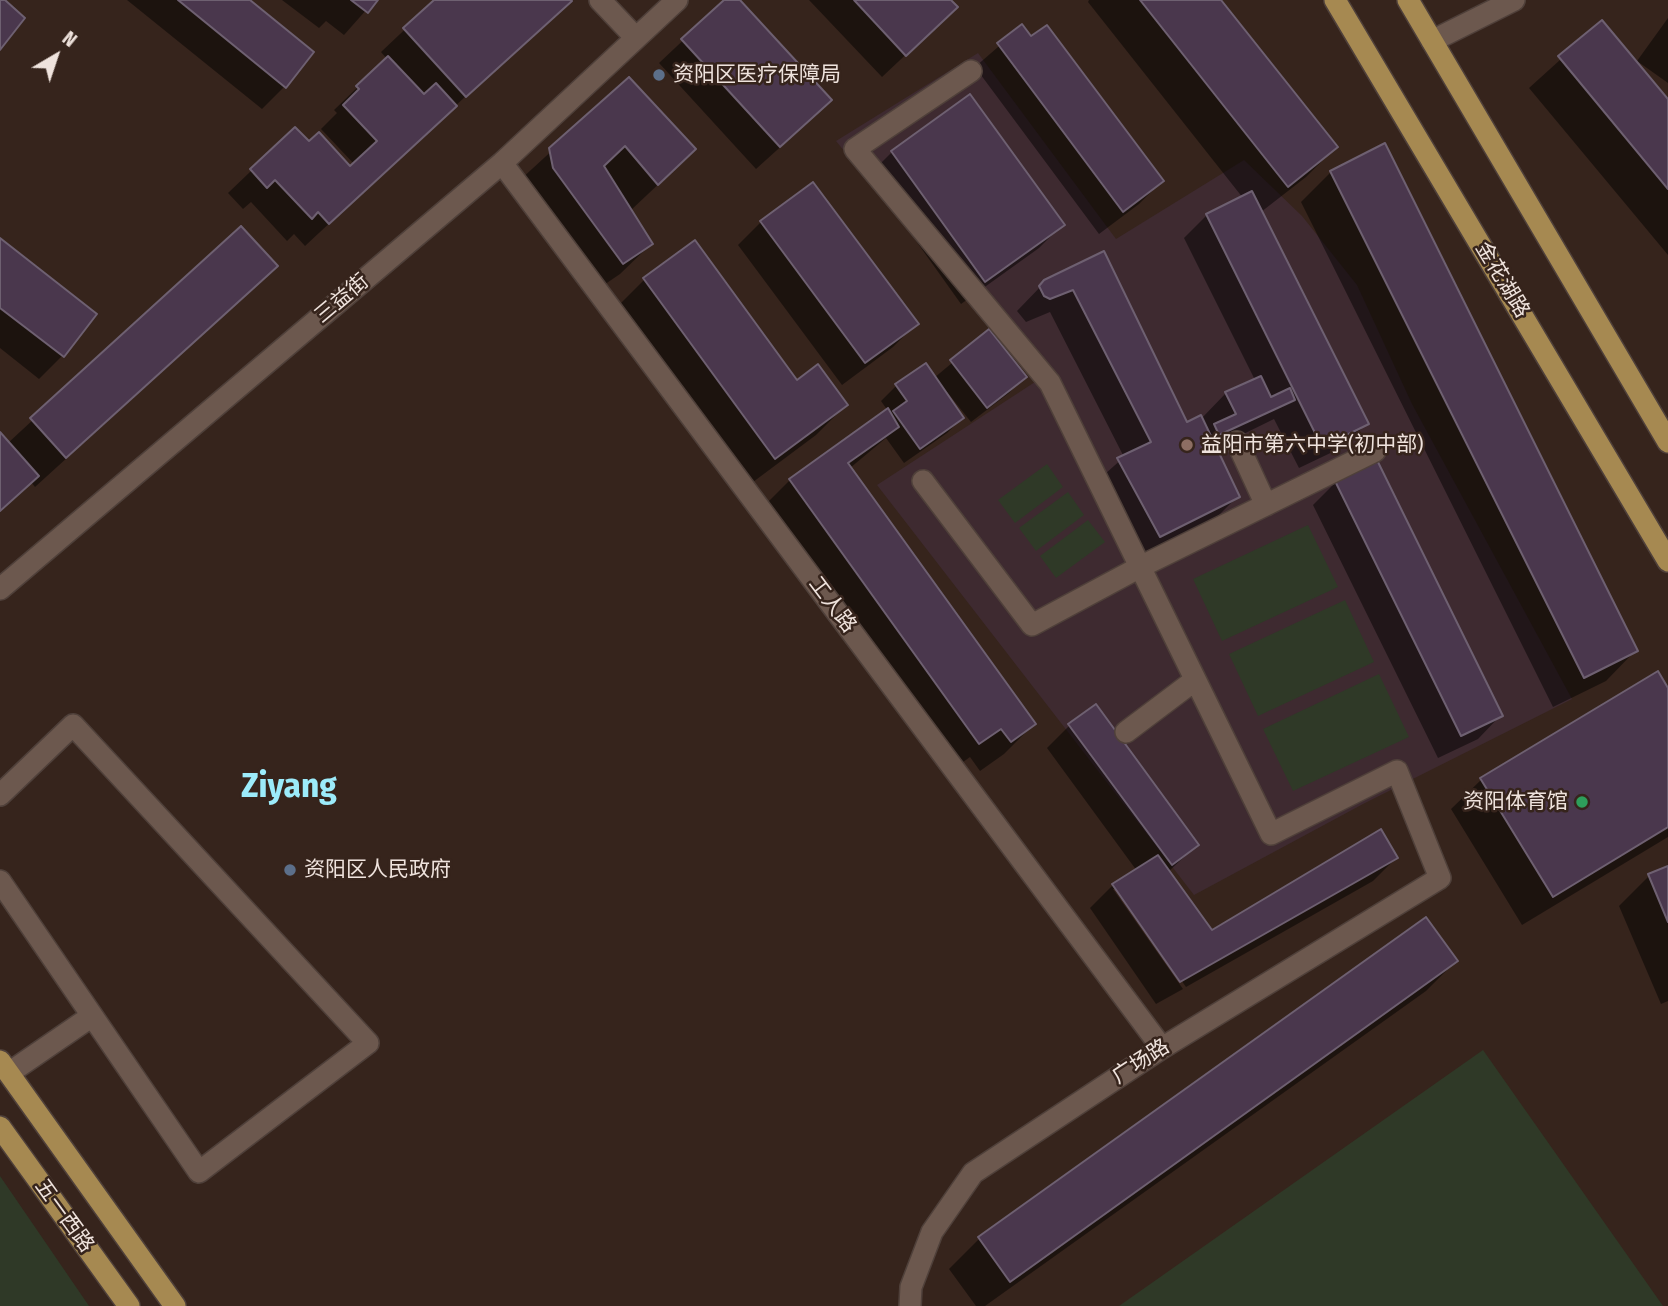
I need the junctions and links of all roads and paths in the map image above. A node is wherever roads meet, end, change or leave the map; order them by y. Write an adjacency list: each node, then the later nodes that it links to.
1 (600, 0): 6 (street)
2 (677, 0): 6 (street, 三益街)
3 (1335, 0): 15 (main road, 金花湖路)
4 (1408, 0): 7 (main road)
5 (1514, 0): 7 (street)
6 (636, 38): 9 (street, 三益街)
7 (1432, 41): 11 (main road)
8 (971, 71): 16 (street)
9 (502, 163): 17 (street, 三益街); 23 (street, 工人路)
10 (1237, 442): 14 (street)
11 (1668, 442)
12 (1375, 451): 14 (street)
13 (923, 481): 16 (street)
14 (1266, 505): 16 (street)
15 (1668, 561)
16 (1140, 568): 18 (street)
17 (0, 589)
18 (1195, 680): 19 (street); 23 (street, 广场路)
19 (1126, 732)
20 (0, 795): 22 (street)
21 (0, 881): 22 (street)
22 (92, 1016): 24 (street)
23 (1162, 1048): 28 (street, 广场路)
24 (4, 1067): 27 (main road)
25 (0, 1127): 26 (main road, 五一西路)
26 (129, 1306)
27 (175, 1306)
28 (910, 1306)

